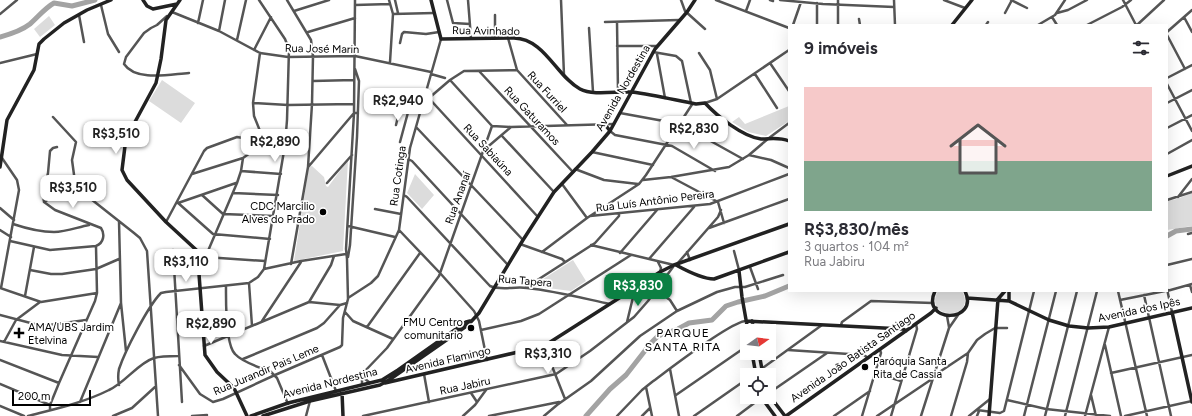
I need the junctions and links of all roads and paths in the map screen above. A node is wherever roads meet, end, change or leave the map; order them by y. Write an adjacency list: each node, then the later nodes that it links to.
1 (17, 0): 33 (street)
2 (111, 0): 39 (street)
3 (143, 0): 37 (street)
4 (180, 0): 37 (street)
5 (203, 0): 67 (street)
6 (225, 0): 83 (street)
7 (246, 0): 93 (street)
8 (260, 0): 59 (street)
9 (287, 0): 47 (street)
10 (329, 0): 47 (street)
11 (355, 0): 40 (street)
12 (395, 0): 50 (street)
13 (431, 0): 51 (street)
14 (447, 0): 68 (street)
15 (468, 0): 68 (street)
16 (562, 0): 119 (street)
17 (681, 0): 49 (street)
18 (695, 0): 49 (street, Avenida Nordestina)
19 (716, 0): 48 (street)
20 (750, 0): 48 (street)
21 (780, 0): 22 (street)
22 (788, 0): 35 (street)
23 (838, 0): 38 (street)
24 (894, 0): 42 (street)
25 (944, 0): 43 (street)
26 (972, 0): 43 (street)
27 (1012, 0): 44 (street); 52 (street)
28 (1065, 0): 53 (street)
29 (1086, 0): 53 (street)
30 (1123, 0): 41 (street)
31 (1131, 0): 41 (street)
32 (1164, 0): 79 (street)
33 (12, 1): 54 (street)
34 (390, 2): 40 (street); 56 (street)
35 (801, 2): 36 (street); 69 (street)
36 (817, 3): 38 (street); 70 (street)
37 (178, 4): 46 (street)
38 (838, 4): 42 (street); 71 (street)
39 (101, 5): 55 (street); 100 (street)
40 (355, 5): 62 (street)
41 (1126, 5): 77 (street); 78 (street)
42 (894, 7): 73 (street)
43 (966, 8): 74 (street)
44 (1027, 8)
45 (1192, 10): 61 (street)
46 (171, 11): 58 (street); 67 (street, Rua José Marin)
47 (294, 11): 84 (street)
48 (746, 11): 81 (street)
49 (687, 12): 64 (street, Avenida Nordestina); 82 (street)
50 (398, 13): 51 (street); 56 (street)
51 (434, 13): 85 (street)
52 (1006, 13)
53 (1057, 13): 60 (street)
54 (0, 14)
55 (78, 14): 94 (street); 104 (street)
56 (393, 14): 108 (street)
57 (495, 15): 90 (street)
58 (167, 16): 120 (street); 120 (street)
59 (271, 17): 98 (street); 107 (street)
60 (1052, 17): 75 (street); 76 (street)
61 (1184, 17): 86 (street); 87 (street)
62 (355, 18): 84 (street); 106 (street)
63 (859, 18): 72 (street)
64 (679, 20): 66 (street); 97 (street, Avenida Nordestina)
65 (606, 22): 66 (street)
66 (617, 22): 96 (street)
67 (198, 23): 83 (street, Rua José Marin)
68 (470, 24): 89 (street)
69 (793, 24)
70 (817, 24)
71 (838, 24)
72 (860, 24)
73 (895, 24)
74 (953, 24)
75 (1040, 24)
76 (1056, 24)
77 (1089, 24)
78 (1136, 24)
79 (1138, 24)
80 (589, 28): 129 (street)
81 (788, 28)
82 (705, 29)
83 (219, 32): 93 (street, Rua José Marin)
84 (308, 32): 105 (street)
85 (439, 32): 92 (street); 95 (street)
86 (1192, 32)
87 (1168, 33)
88 (1168, 36): 113 (street)
89 (471, 38): 90 (street, Rua Avinhado); 92 (street, Rua Avinhado)
90 (495, 38): 91 (street, Rua Avinhado)
91 (508, 38): 115 (street); 119 (street, Rua Avinhado)
92 (440, 39): 117 (street, Rua Cotinga)
93 (236, 40): 98 (street, Rua José Marin)
94 (84, 42)
95 (400, 43)
96 (617, 46): 97 (street); 130 (street)
97 (657, 46): 102 (street, Avenida Nordestina)
98 (254, 50): 101 (street, Rua José Marin)
99 (788, 51): 110 (street)
100 (119, 52)
101 (260, 53): 107 (street, Rua José Marin); 138 (street)
102 (655, 53): 131 (street, Avenida Nordestina); 134 (street); 139 (street)
103 (699, 53): 135 (street)
104 (37, 54): 109 (street); 182 (street)
105 (313, 56): 106 (street, Rua José Marin); 107 (street, Rua José Marin); 123 (street)
106 (355, 56): 108 (street, Rua José Marin); 112 (street)
107 (288, 57): 143 (street)
108 (390, 62): 117 (street, Rua José Marin)
109 (0, 63)
110 (770, 63): 118 (street); 127 (street)
111 (1192, 65): 113 (street)
112 (355, 67): 124 (street); 148 (street)
113 (1185, 69): 122 (street)
114 (479, 70): 115 (street, Rua Furriel); 125 (street, Rua Furriel); 160 (street, Rua Gaturamos)
115 (516, 70): 158 (street, Rua Furriel)
116 (189, 73): 120 (street)
117 (431, 73): 121 (street, Rua José Marin); 132 (street, Rua Cotinga)
118 (755, 74): 135 (street); 146 (street)
119 (564, 75): 129 (street, Rua Avinhado)
120 (158, 76): 234 (street)
121 (445, 78)
122 (1168, 78)
123 (313, 80): 124 (street); 141 (street)
124 (354, 80): 142 (street)
125 (450, 80): 133 (street, Rua Furriel); 159 (street)
126 (1168, 86): 136 (street)
127 (788, 90)
128 (1192, 90): 136 (street)
129 (593, 92): 130 (street, Rua Avinhado)
130 (618, 92): 131 (street, Rua Avinhado)
131 (631, 92): 134 (street, Rua Avinhado); 149 (street, Avenida Nordestina)
132 (425, 94): 133 (street, Rua Sabiaúna); 145 (street, Rua Cotinga)
133 (429, 98): 180 (street, Rua Sabiaúna)
134 (665, 98): 139 (street, Rua Avinhado)
135 (717, 99): 140 (street)
136 (1175, 99): 137 (street); 152 (street)
137 (1168, 102)
138 (253, 103): 143 (street); 173 (street)
139 (692, 103): 140 (street, Rua Avinhado); 155 (street)
140 (705, 103): 167 (street)
141 (312, 104): 142 (street); 143 (street); 189 (street)
142 (354, 104): 147 (street)
143 (288, 105): 172 (street)
144 (410, 105): 145 (street); 157 (street); 170 (street)
145 (421, 107): 161 (street, Rua Cotinga)
146 (777, 108)
147 (354, 113): 148 (street); 178 (street); 189 (street)
148 (358, 113): 179 (street)
149 (620, 113): 154 (street, Avenida Nordestina); 155 (street)
150 (1192, 115): 152 (street)
151 (53, 117): 205 (street)
152 (1185, 119): 163 (street); 165 (street)
153 (601, 124): 154 (street); 158 (street); 164 (street)
154 (614, 124): 164 (street, Avenida Nordestina)
155 (680, 124): 171 (street); 185 (street)
156 (788, 124): 167 (street)
157 (396, 125)
158 (567, 125): 160 (street)
159 (492, 126): 162 (street); 175 (street, Rua Ananaí)
160 (530, 126): 162 (street); 192 (street, Rua Gaturamos)
161 (416, 127): 184 (street, Rua Cotinga); 206 (street)
162 (511, 127): 166 (street)
163 (1168, 128)
164 (610, 131): 171 (street); 176 (street, Avenida Nordestina)
165 (1192, 131)
166 (502, 136): 175 (street); 208 (street)
167 (768, 138): 169 (street); 181 (street)
168 (1192, 140): 177 (street)
169 (788, 141)
170 (400, 142)
171 (667, 144): 186 (street); 193 (street)
172 (285, 145): 173 (street); 195 (street)
173 (264, 146): 183 (street); 194 (street)
174 (57, 148): 217 (street)
175 (483, 150): 180 (street, Rua Ananaí)
176 (592, 152): 186 (street); 192 (street, Avenida Nordestina)
177 (1168, 153)
178 (352, 154): 179 (street); 202 (street); 239 (street)
179 (356, 154): 240 (street)
180 (482, 155): 206 (street, Rua Ananaí); 230 (street, Rua Sabiaúna)
181 (749, 155): 185 (street); 190 (street)
182 (2, 158): 187 (street); 232 (street)
183 (243, 158): 191 (street); 194 (street)
184 (408, 159): 213 (street, Rua Cotinga); 225 (street)
185 (743, 159): 193 (street)
186 (653, 165): 200 (street)
187 (0, 166)
188 (1192, 166): 197 (street)
189 (308, 167): 275 (street)
190 (788, 168)
191 (241, 171): 195 (street); 201 (street)
192 (574, 171): 203 (street, Avenida Nordestina); 204 (street)
193 (715, 171): 198 (street)
194 (192, 174): 219 (street)
195 (281, 174): 212 (street)
196 (788, 174): 218 (street, Rua Luís Antônio Pereira)
197 (1168, 176)
198 (671, 178): 200 (street); 218 (street)
199 (1192, 178): 207 (street)
200 (642, 180): 204 (street)
201 (237, 183): 210 (street); 211 (street)
202 (327, 183)
203 (562, 183): 208 (street, Avenida Nordestina); 231 (street, Rua Luís Antônio Pereira)
204 (639, 184): 231 (street)
205 (75, 185): 217 (street); 233 (street)
206 (471, 185): 225 (street, Rua Ananaí); 250 (street)
207 (1185, 188): 209 (street); 214 (street)
208 (554, 192): 230 (street, Avenida Nordestina)
209 (1192, 192): 214 (street)
210 (233, 193): 212 (street); 226 (street)
211 (202, 195): 219 (street); 226 (street)
212 (278, 195): 229 (street)
213 (404, 195): 227 (street, Rua Cotinga); 251 (street, Rua Tapera)
214 (1178, 197): 216 (street)
215 (788, 199): 235 (street)
216 (1168, 200)
217 (44, 202): 237 (street)
218 (718, 202): 220 (street, Rua Luís Antônio Pereira); 224 (street)
219 (178, 203): 234 (street); 246 (street)
220 (694, 206): 223 (street, Rua Luís Antônio Pereira); 268 (street)
221 (0, 208): 232 (street)
222 (375, 209): 227 (street)
223 (657, 210): 228 (street, Rua Luís Antônio Pereira); 259 (street)
224 (721, 210): 235 (street); 241 (street, Rua Jabiru)
225 (460, 213): 251 (street, Rua Ananaí); 276 (street)
226 (224, 214): 229 (street); 246 (street)
227 (401, 214): 243 (street, Rua Cotinga)
228 (619, 214): 231 (street, Rua Luís Antônio Pereira); 253 (street)
229 (274, 216): 249 (street)
230 (538, 217): 250 (street, Avenida Nordestina)
231 (588, 217): 258 (street)
232 (14, 220): 236 (street)
233 (119, 220): 267 (street); 331 (street)
234 (166, 222): 266 (street)
235 (724, 223): 241 (street)
236 (13, 224): 237 (street); 248 (street)
237 (90, 224): 254 (street)
238 (788, 224): 270 (street, Avenida Flamingo)
239 (348, 226): 240 (street); 263 (street)
240 (352, 226): 247 (street); 263 (street)
241 (709, 228): 260 (street, Rua Jabiru)
242 (0, 230): 248 (street)
243 (399, 230): 247 (street, Rua Cotinga); 262 (street)
244 (1192, 233): 245 (street)
245 (1188, 234)
246 (215, 235): 249 (street); 266 (street)
247 (396, 237): 318 (street, Rua Cotinga)
248 (10, 239): 255 (street); 292 (street)
249 (270, 239): 271 (street)
250 (523, 240): 252 (street, Avenida Nordestina)
251 (451, 243): 285 (street, Rua Ananaí); 293 (street, Rua Tapera)
252 (520, 244): 258 (street); 276 (street, Avenida Nordestina)
253 (591, 245): 259 (street); 274 (street)
254 (96, 246): 255 (street); 280 (street)
255 (34, 247): 282 (street)
256 (172, 250): 300 (street)
257 (734, 251): 283 (street)
258 (542, 252): 274 (street)
259 (620, 252): 264 (street)
260 (687, 252): 270 (street); 277 (street, Rua Jabiru)
261 (788, 252): 279 (street)
262 (420, 253): 285 (street); 358 (street)
263 (347, 254): 265 (street); 318 (street)
264 (631, 255): 268 (street); 314 (street)
265 (334, 256): 272 (street); 323 (street)
266 (205, 257): 271 (street); 295 (street)
267 (119, 259): 280 (street); 324 (street)
268 (649, 259): 273 (street)
269 (1192, 259): 278 (street)
270 (690, 260): 277 (street, Avenida Flamingo)
271 (265, 261): 281 (street)
272 (301, 261): 275 (street); 348 (street)
273 (657, 261): 277 (street); 284 (street)
274 (565, 262): 294 (street)
275 (291, 264): 281 (street)
276 (508, 265): 293 (street, Avenida Nordestina)
277 (675, 265): 283 (street); 284 (street, Avenida Flamingo); 298 (street, Rua Jabiru)
278 (1168, 265)
279 (750, 267): 283 (street); 288 (street)
280 (96, 269): 282 (street); 313 (street)
281 (264, 269): 287 (street)
282 (30, 270): 316 (street)
283 (739, 271): 291 (street)
284 (660, 272): 296 (street, Avenida Flamingo)
285 (440, 273): 340 (street); 367 (street, Rua Ananaí)
286 (783, 275): 288 (street)
287 (249, 283): 290 (street); 356 (street)
288 (756, 283): 291 (street); 297 (street)
289 (1191, 284): 299 (street); 312 (street)
290 (226, 286): 295 (street); 366 (street)
291 (741, 287): 332 (street); 346 (street)
292 (0, 288): 316 (street)
293 (494, 288): 294 (street, Rua Tapera); 340 (street, Avenida Nordestina)
294 (525, 288): 314 (street, Rua Tapera)
295 (200, 289): 300 (street); 371 (street)
296 (635, 289): 327 (street, Avenida Flamingo); 349 (street)
297 (758, 289)
298 (656, 290): 332 (street); 349 (street, Rua Jabiru)
299 (1168, 290)
300 (175, 291): 331 (street); 382 (street)
301 (935, 292): 326 (street)
302 (965, 292): 317 (street)
303 (1006, 292): 319 (street)
304 (1007, 292): 320 (street)
305 (1034, 292): 333 (street)
306 (1056, 292): 345 (street)
307 (1076, 292): 357 (street)
308 (1097, 292): 363 (street)
309 (1118, 292): 321 (street)
310 (1158, 292): 315 (street)
311 (1167, 292): 335 (street)
312 (1192, 292)
313 (97, 293): 322 (street); 344 (street)
314 (569, 295): 327 (street, Rua Tapera); 364 (street)
315 (1144, 295): 321 (street); 342 (street)
316 (24, 296): 322 (street)
317 (967, 298): 319 (street, Avenida dos Ipês); 339 (street)
318 (348, 299): 325 (street)
319 (998, 299): 320 (street, Avenida dos Ipês); 361 (street)
320 (1007, 300): 333 (street, Avenida dos Ipês)
321 (1120, 300): 350 (street)
322 (41, 302): 343 (street)
323 (309, 302): 328 (street); 348 (street)
324 (121, 303): 376 (street); 383 (street)
325 (347, 303): 328 (street); 334 (street)
326 (934, 303): 329 (street); 355 (street)
327 (610, 304): 372 (street, Avenida Flamingo)
328 (340, 305): 387 (street)
329 (936, 308): 336 (street); 337 (street, Avenida João Batista Santiago)
330 (1192, 308): 335 (street, Avenida dos Ipês)
331 (150, 309): 376 (street); 385 (street)
332 (677, 311): 425 (street)
333 (1029, 311): 345 (street, Avenida dos Ipês); 428 (street)
334 (345, 312): 358 (street); 380 (street, Rua Jurandir Pais Leme)
335 (1172, 312): 342 (street, Avenida dos Ipês); 384 (street)
336 (940, 313): 337 (street, Avenida João Batista Santiago); 341 (street)
337 (931, 314): 353 (street, Avenida João Batista Santiago)
338 (0, 315): 343 (street)
339 (958, 315): 341 (street); 360 (street)
340 (477, 316): 364 (street); 398 (street, Avenida Nordestina)
341 (947, 316): 360 (street)
342 (1149, 318): 350 (street, Avenida dos Ipês); 390 (street)
343 (16, 320): 344 (street); 369 (street)
344 (87, 320): 381 (street)
345 (1048, 320): 357 (street, Avenida dos Ipês); 441 (street)
346 (746, 321): 347 (street); 351 (street); 394 (street)
347 (752, 321): 352 (street); 354 (street)
348 (261, 322): 356 (street)
349 (627, 323): 400 (street, Rua Jabiru)
350 (1125, 323): 359 (street, Avenida dos Ipês); 392 (street)
351 (747, 324)
352 (753, 324)
353 (916, 324): 365 (street, Avenida João Batista Santiago); 404 (street)
354 (822, 325): 355 (street); 373 (street)
355 (841, 325): 365 (street)
356 (252, 326): 366 (street)
357 (1068, 326): 363 (street, Avenida dos Ipês); 445 (street)
358 (367, 327): 367 (street)
359 (1109, 327): 363 (street, Avenida dos Ipês); 370 (street)
360 (949, 328): 402 (street)
361 (995, 328): 362 (street); 378 (street); 426 (street)
362 (1007, 328)
363 (1088, 328): 448 (street)
364 (481, 330): 389 (street)
365 (906, 331): 374 (street, Avenida João Batista Santiago)
366 (228, 336): 371 (street); 387 (street)
367 (393, 339): 395 (street, Rua Ananaí)
368 (0, 340): 369 (street)
369 (4, 342): 381 (street)
370 (1105, 344): 397 (street); 421 (street)
371 (204, 346): 419 (street)
372 (544, 346): 389 (street, Avenida Flamingo); 400 (street)
373 (788, 350): 377 (street); 393 (street)
374 (880, 350): 386 (street, Avenida João Batista Santiago); 396 (street)
375 (740, 351): 422 (street)
376 (126, 353): 410 (street)
377 (827, 353): 386 (street); 415 (street)
378 (968, 353): 402 (street); 485 (street)
379 (1192, 354): 384 (street)
380 (322, 355): 401 (street, Rua Jurandir Pais Leme); 417 (street)
381 (71, 356): 383 (street); 405 (street)
382 (178, 356): 385 (street); 391 (street)
383 (98, 357): 434 (street)
384 (1182, 357): 390 (street); 433 (street)
385 (153, 358): 410 (street); 412 (street)
386 (868, 358): 479 (street, Avenida João Batista Santiago)
387 (242, 359): 401 (street)
388 (0, 360): 405 (street)
389 (487, 360): 399 (street, Avenida Flamingo)
390 (1159, 362): 392 (street); 443 (street)
391 (179, 365): 419 (street, Rua Jurandir Pais Leme); 429 (street)
392 (1136, 367): 397 (street); 450 (street)
393 (763, 368)
394 (670, 369): 413 (street); 422 (street)
395 (364, 372): 406 (street); 408 (street)
396 (875, 373): 404 (street); 416 (street)
397 (1111, 373): 492 (street)
398 (394, 374): 403 (street, Avenida Flamingo); 406 (street, Avenida Nordestina); 411 (street, Avenida Nordestina)
399 (424, 374): 403 (street, Avenida Flamingo); 430 (street)
400 (556, 374): 414 (street, Rua Jabiru); 425 (street)
401 (275, 375): 419 (street, Rua Jurandir Pais Leme); 439 (street)
402 (932, 379): 440 (street); 484 (street)
403 (400, 380): 411 (street, Avenida Flamingo)
404 (901, 381): 440 (street)
405 (59, 383): 438 (street)
406 (370, 383): 408 (street, Avenida Nordestina)
407 (0, 384): 438 (street)
408 (362, 384): 418 (street, Avenida Nordestina)
409 (740, 384): 476 (street)
410 (119, 385): 434 (street)
411 (380, 385): 418 (street, Avenida Nordestina)
412 (155, 387): 459 (street); 460 (street)
413 (646, 387): 444 (street); 472 (street)
414 (487, 389): 420 (street, Rua Jabiru); 431 (street)
415 (776, 389)
416 (870, 390): 423 (street); 427 (street)
417 (336, 391): 418 (street, Avenida Nordestina); 424 (street, Avenida Nordestina)
418 (342, 391): 424 (street, Avenida Nordestina); 466 (street)
419 (237, 393): 462 (street)
420 (470, 393): 430 (street, Rua Jabiru); 431 (street)
421 (1091, 394): 455 (street); 456 (street)
422 (676, 395): 475 (street)
423 (860, 398): 427 (street); 480 (street)
424 (310, 399): 439 (street, Avenida Nordestina); 465 (street)
425 (565, 399): 432 (street)
426 (990, 399): 447 (street); 451 (street)
427 (867, 400): 481 (street)
428 (1007, 400): 441 (street); 451 (street)
429 (182, 402)
430 (429, 402): 449 (street, Rua Jabiru)
431 (477, 402): 469 (street)
432 (561, 402): 454 (street); 471 (street)
433 (1192, 402): 443 (street)
434 (79, 403): 446 (street)
435 (776, 403): 479 (street)
436 (753, 404): 477 (street)
437 (766, 404): 478 (street)
438 (50, 405): 446 (street)
439 (288, 405): 463 (street, Avenida Nordestina); 464 (street, Avenida Nordestina)
440 (894, 405): 482 (street); 483 (street)
441 (1027, 405): 445 (street); 488 (street)
442 (0, 406): 457 (street)
443 (1168, 406): 450 (street); 495 (street)
444 (650, 407): 473 (street); 474 (street)
445 (1046, 409): 448 (street); 489 (street)
446 (50, 410): 458 (street)
447 (978, 410): 451 (street); 486 (street); 487 (street)
448 (1067, 411): 455 (street); 490 (street)
449 (384, 412): 453 (street, Rua Jabiru); 468 (street)
450 (1146, 412): 493 (street); 494 (street)
451 (989, 414)
452 (207, 415): 461 (street)
453 (370, 415): 467 (street, Rua Jabiru)
454 (504, 415): 470 (street)
455 (1085, 415): 456 (street)
456 (1096, 415): 491 (street)
457 (24, 416)
458 (28, 416)
459 (113, 416)
460 (158, 416)
461 (192, 416)
462 (247, 416)
463 (251, 416)
464 (263, 416)
465 (306, 416)
466 (343, 416)
467 (363, 416)
468 (383, 416)
469 (463, 416)
470 (489, 416)
471 (544, 416)
472 (617, 416)
473 (642, 416)
474 (652, 416)
475 (679, 416)
476 (694, 416)
477 (736, 416)
478 (775, 416)
479 (786, 416)
480 (834, 416)
481 (862, 416)
482 (878, 416)
483 (891, 416)
484 (921, 416)
485 (951, 416)
486 (969, 416)
487 (977, 416)
488 (1024, 416)
489 (1045, 416)
490 (1065, 416)
491 (1110, 416)
492 (1121, 416)
493 (1125, 416)
494 (1147, 416)
495 (1171, 416)

